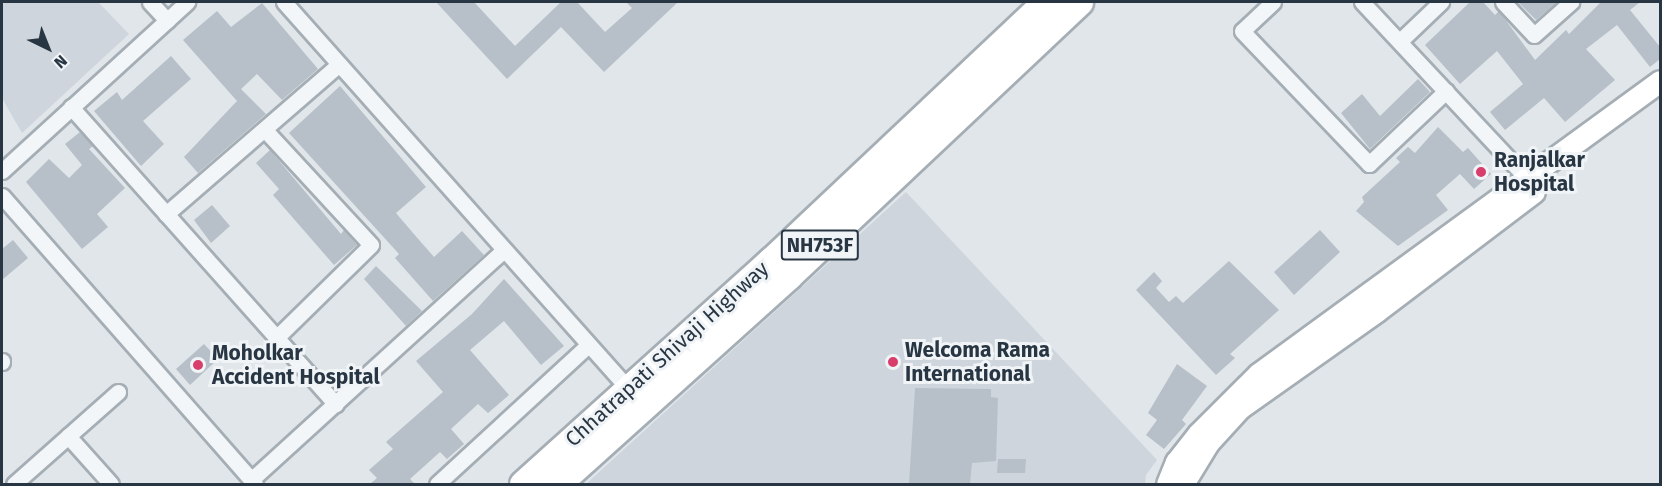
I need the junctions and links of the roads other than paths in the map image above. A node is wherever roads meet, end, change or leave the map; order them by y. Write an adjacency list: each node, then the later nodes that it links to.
1 (150, 2): 11 (street)
2 (187, 2): 11 (street)
3 (284, 2): 13 (street)
4 (1046, 2): 27 (highway, Chhatrapati Shivaji Highway / NH753F)
5 (1079, 2): 27 (highway, Chhatrapati Shivaji Highway / NH753F)
6 (1273, 2): 15 (street)
7 (1362, 2): 12 (street)
8 (1441, 2): 12 (street)
9 (1503, 2): 10 (street)
10 (1570, 2)
11 (167, 20): 17 (street)
12 (1400, 41): 15 (street)
13 (339, 64): 18 (street); 23 (street)
14 (1660, 81): 20 (street)
15 (1446, 91): 20 (street)
16 (1660, 95): 20 (street)
17 (71, 107): 19 (street); 22 (street)
18 (265, 130): 22 (street); 24 (street)
19 (2, 171)
20 (1532, 184): 28 (street)
21 (2, 196): 31 (street)
22 (166, 214): 24 (street)
23 (503, 251): 25 (street); 29 (street)
24 (277, 337): 29 (street)
25 (588, 345): 27 (street); 34 (street)
26 (118, 392): 30 (street)
27 (635, 397): 35 (highway, Chhatrapati Shivaji Highway / NH753F); 36 (highway, Chhatrapati Shivaji Highway / NH753F)
28 (1236, 403): 37 (street); 38 (street)
29 (336, 404): 31 (street)
30 (68, 436): 32 (street); 33 (street)
31 (253, 482)
32 (14, 484)
33 (111, 484)
34 (437, 484)
35 (523, 484)
36 (557, 484)
37 (1167, 484)
38 (1183, 484)

